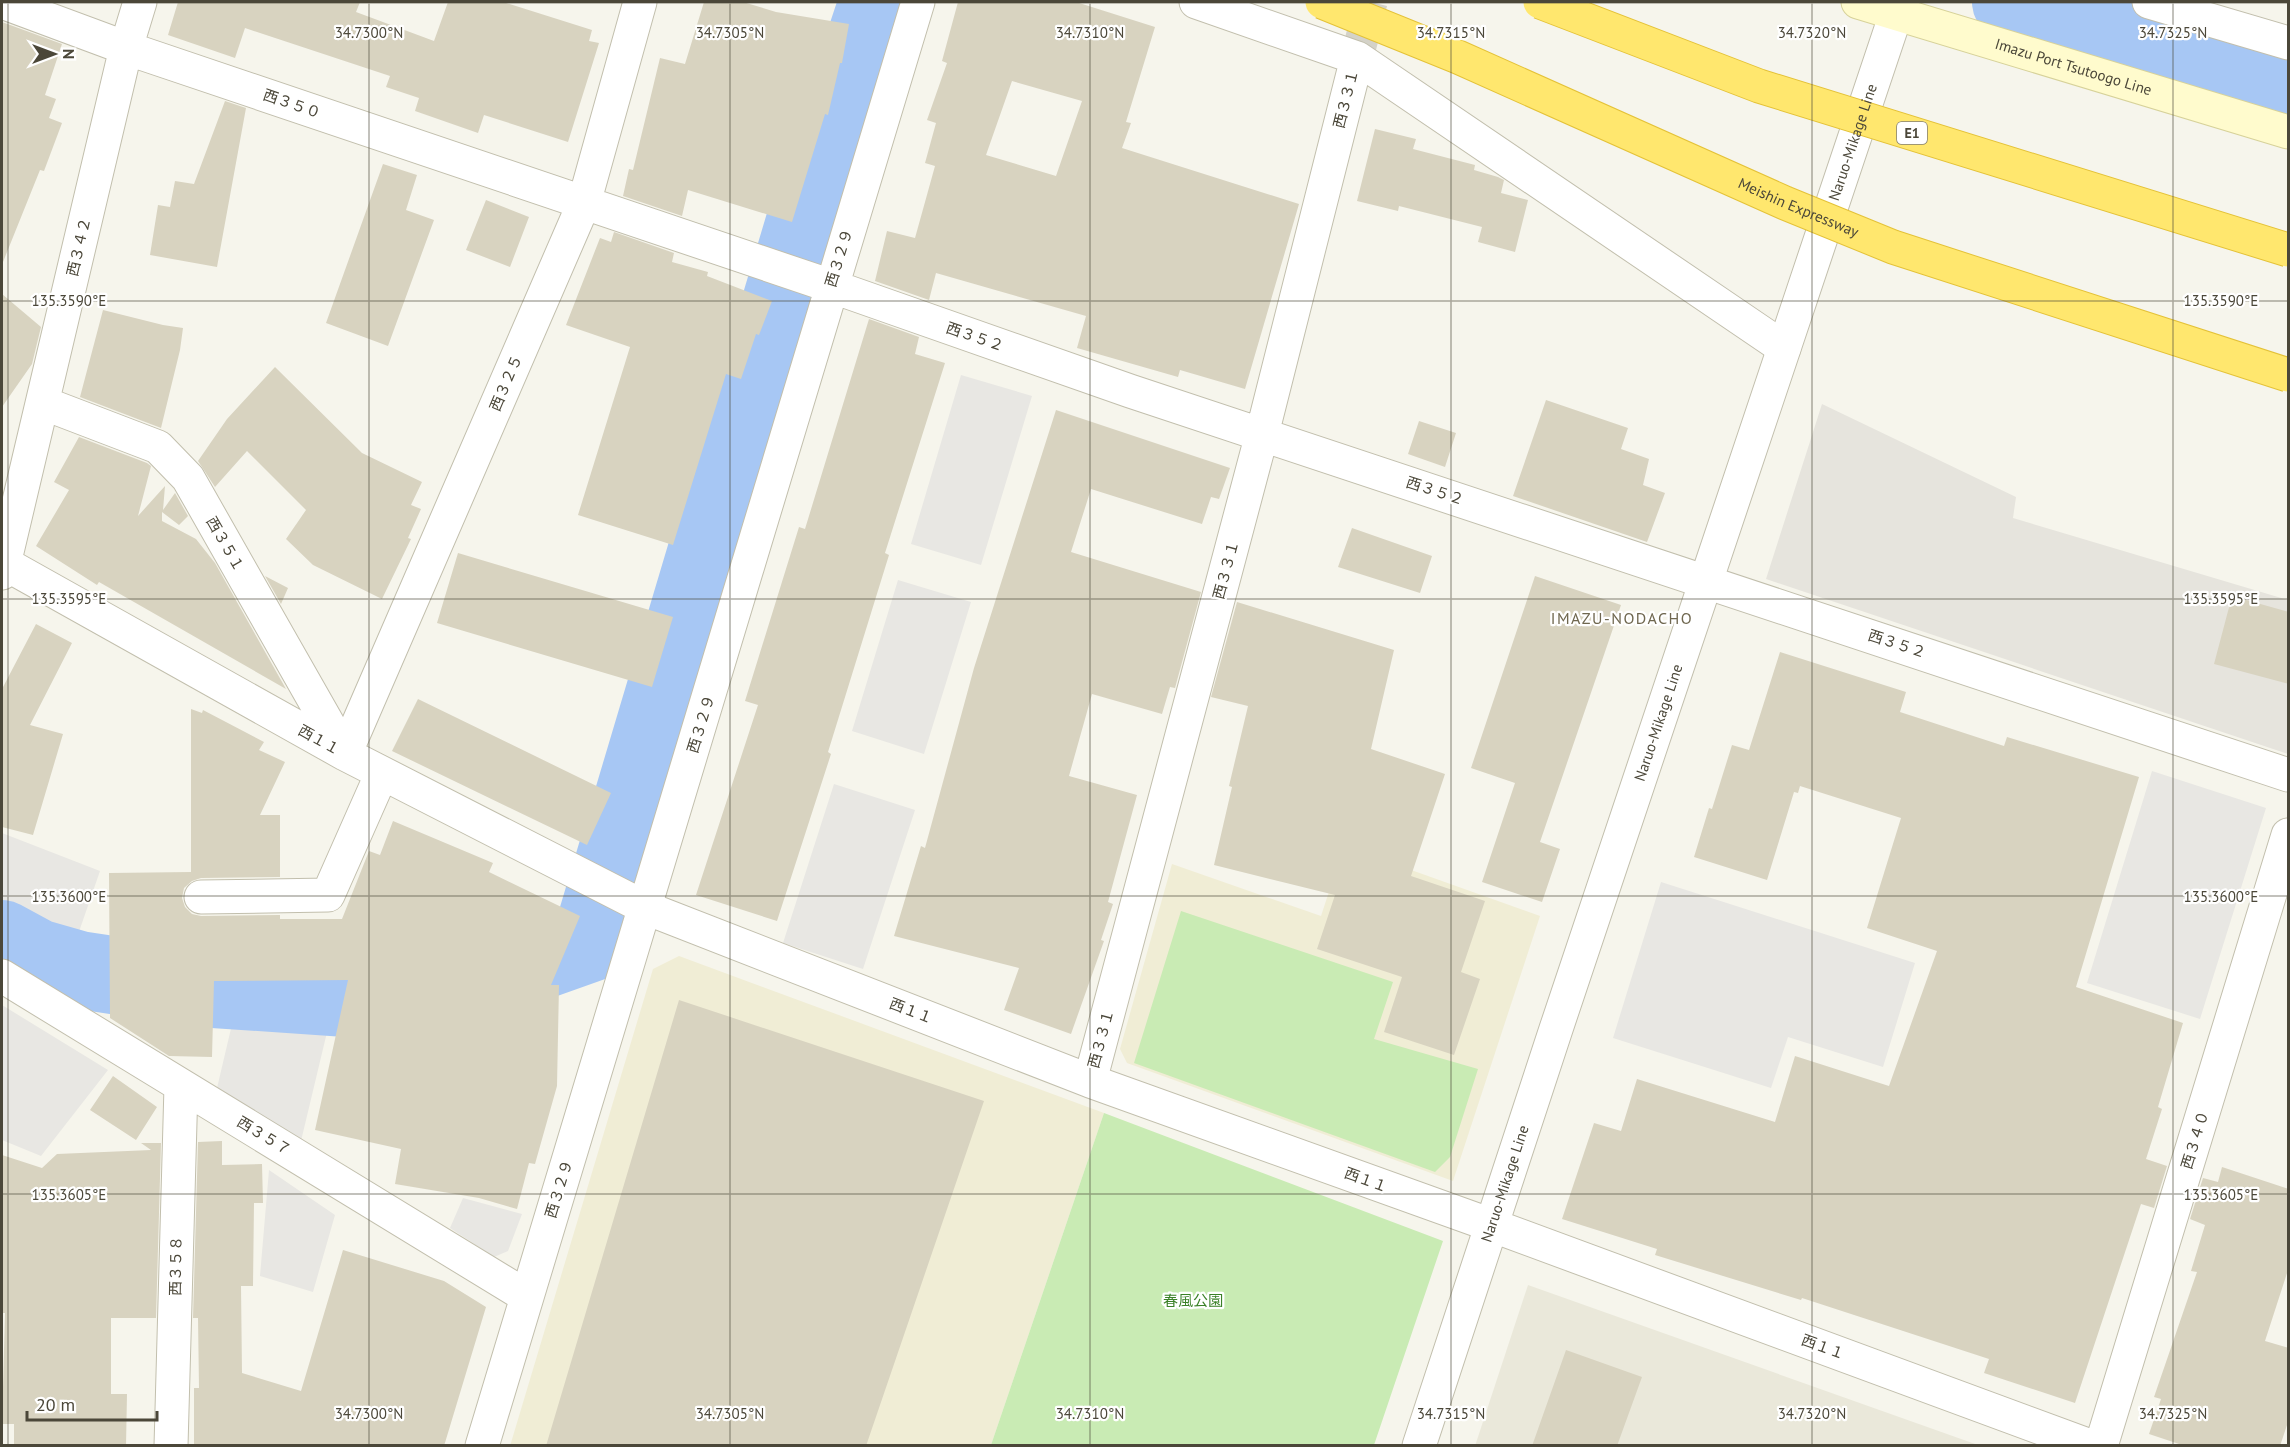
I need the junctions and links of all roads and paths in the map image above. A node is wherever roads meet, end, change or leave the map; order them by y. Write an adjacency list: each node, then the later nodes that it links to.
1 (2, 2): 12 (street, 西３５０)
2 (140, 2): 12 (street, 西３４２)
3 (640, 2): 15 (street, 西３２５)
4 (918, 2): 17 (street, 西３２９)
5 (1196, 2): 13 (street)
6 (1322, 2): 19 (highway, Meishin Expressway, bridge)
7 (1540, 2): 16 (highway, E1, bridge)
8 (1858, 2): 10 (main road, Imazu Port Tsutoogo Line)
9 (2149, 2): 11 (street)
10 (1898, 7): 14 (main road, Imazu Port Tsutoogo Line); 18 (street, Naruo-Mikage Line)
11 (2289, 44)
12 (126, 48): 15 (street, 西３５０); 20 (street, 西３４２)
13 (1357, 58): 18 (street); 21 (street, 西３３１)
14 (2289, 132)
15 (584, 203): 17 (street, 西３５２); 24 (street, 西３２５)
16 (2289, 250)
17 (829, 286): 21 (street, 西３５２); 29 (street, 西３２９)
18 (1784, 348): 23 (street, Naruo-Mikage Line)
19 (2289, 375)
20 (43, 403): 22 (street, 西３４２); 24 (street, 西３５１)
21 (1262, 434): 23 (street, 西３５２); 31 (street, 西３３１)
22 (3, 566): 24 (street, 西１１)
23 (1706, 580): 26 (street, 西３５２); 33 (street, Naruo-Mikage Line)
24 (345, 754): 25 (street, 西１１)
25 (382, 772): 28 (street); 29 (street, 西１１)
26 (2289, 775)
27 (2289, 835): 39 (street, 西３４０)
28 (201, 897)
29 (644, 908): 31 (street, 西１１); 34 (street, 西３２９)
30 (2, 976): 32 (street, 西３５７)
31 (1090, 1080): 33 (street, 西１１)
32 (181, 1086): 34 (street, 西３５７); 35 (street, 西３５８)
33 (1491, 1225): 37 (street, Naruo-Mikage Line); 38 (street, 西１１)
34 (526, 1296): 36 (street, 西３２９)
35 (171, 1446)
36 (482, 1446)
37 (1419, 1446)
38 (2090, 1446)
39 (2101, 1446)

